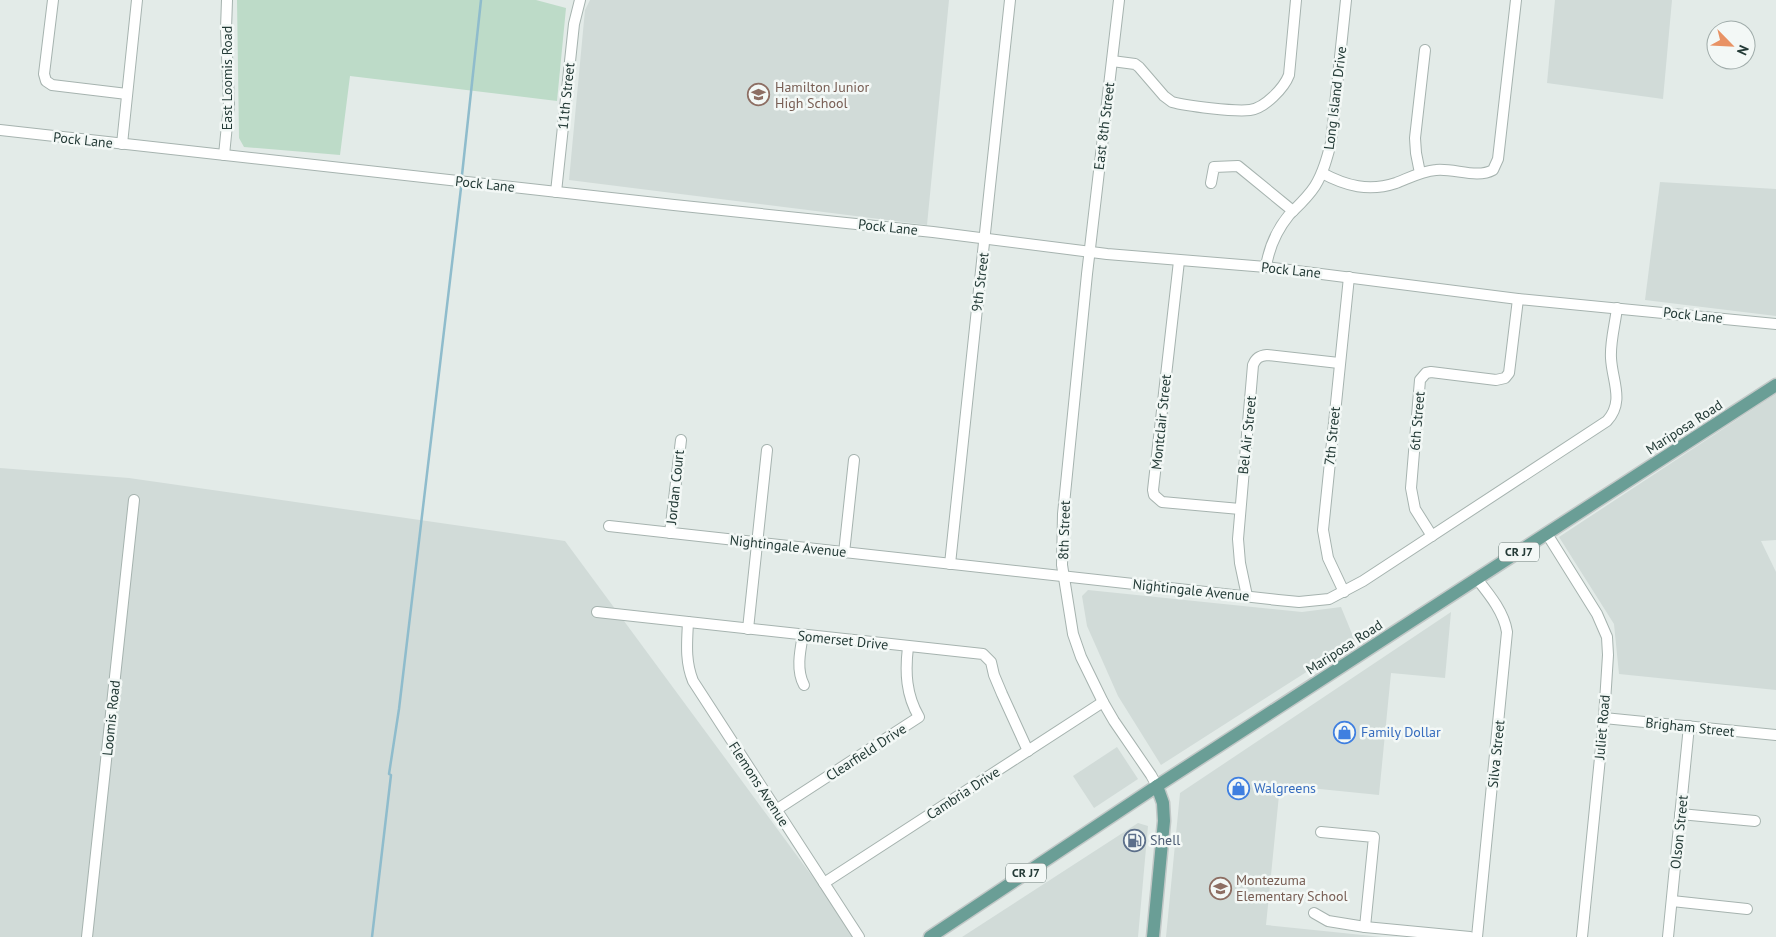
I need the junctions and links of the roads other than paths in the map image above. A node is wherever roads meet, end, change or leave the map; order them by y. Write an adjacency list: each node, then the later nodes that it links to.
1 (52, 0): 12 (street)
2 (138, 0): 12 (street)
3 (227, 0): 15 (street, East Loomis Road)
4 (580, 0): 19 (street, 11th Street)
5 (1010, 0): 21 (street, 9th Street)
6 (1119, 0): 11 (street, East 8th Street)
7 (1296, 0): 11 (street)
8 (1346, 0): 16 (street, Long Island Drive)
9 (1516, 0): 17 (street)
10 (1425, 50): 17 (street)
11 (1112, 61): 22 (street, East 8th Street)
12 (127, 94): 14 (street)
13 (0, 130): 14 (street, Pock Lane)
14 (122, 144): 15 (street, Pock Lane)
15 (224, 156): 19 (street, Pock Lane)
16 (1322, 173): 17 (street); 20 (street, Long Island Drive)
17 (1420, 173)
18 (1211, 183): 20 (street)
19 (556, 192): 21 (street, Pock Lane)
20 (1293, 211): 24 (street, Long Island Drive)
21 (985, 239): 22 (street, Pock Lane); 42 (street, 9th Street)
22 (1090, 252): 23 (street, Pock Lane); 43 (street, 8th Street)
23 (1179, 260): 24 (street, Pock Lane); 35 (street, Montclair Street)
24 (1266, 267): 25 (street, Pock Lane)
25 (1349, 277): 26 (street, Pock Lane); 29 (street, 7th Street)
26 (1518, 299): 27 (street, Pock Lane); 39 (street, 6th Street)
27 (1617, 308): 28 (street, Pock Lane); 39 (street, Nightingale Avenue)
28 (1776, 324)
29 (1339, 363): 35 (street, Bel Air Street); 45 (street, 7th Street)
30 (1776, 385): 38 (main road, Mariposa Road / CR J7)
31 (681, 440): 37 (street, Jordan Court)
32 (767, 450): 40 (street)
33 (854, 460): 41 (street)
34 (134, 500): 68 (street, Loomis Road)
35 (1240, 509): 46 (street, Bel Air Street)
36 (609, 526): 37 (street, Nightingale Avenue)
37 (670, 533): 40 (street, Nightingale Avenue)
38 (1547, 534): 44 (main road, Mariposa Road / CR J7); 54 (street, Juliet Road)
39 (1432, 536): 45 (street, Nightingale Avenue)
40 (757, 543): 41 (street, Nightingale Avenue); 49 (street)
41 (844, 552): 42 (street, Nightingale Avenue)
42 (950, 564): 43 (street, Nightingale Avenue)
43 (1064, 576): 46 (street, Nightingale Avenue); 53 (street, 8th Street)
44 (1477, 579): 58 (main road, Mariposa Road / CR J7); 73 (street, Silva Street)
45 (1344, 592): 46 (street, Nightingale Avenue)
46 (1247, 596)
47 (597, 612): 48 (street, Somerset Drive)
48 (688, 622): 49 (street, Somerset Drive); 59 (street, Flemons Avenue)
49 (748, 629): 50 (street, Somerset Drive)
50 (803, 635): 51 (street, Somerset Drive); 52 (street)
51 (908, 647): 57 (street, Somerset Drive); 59 (street, Clearfield Drive)
52 (804, 685)
53 (1103, 702): 57 (street, Cambria Drive); 58 (street, 8th Street)
54 (1604, 718): 55 (street, Brigham Street); 74 (street, Juliet Road)
55 (1689, 726): 56 (street, Brigham Street); 60 (street, Olson Street)
56 (1776, 735)
57 (1028, 751): 63 (street, Cambria Drive)
58 (1157, 786): 70 (main road, Mariposa Road / CR J7); 71 (main road)
59 (776, 810): 63 (street, Flemons Avenue)
60 (1680, 814): 61 (street); 64 (street, Olson Street)
61 (1755, 821)
62 (1321, 832): 67 (street)
63 (824, 884): 69 (street, Flemons Avenue)
64 (1672, 901): 65 (street); 75 (street, Olson Street)
65 (1747, 909)
66 (1314, 913): 67 (street)
67 (1365, 927): 72 (street)
68 (87, 937)
69 (859, 937)
70 (930, 937)
71 (1153, 937)
72 (1470, 937)
73 (1477, 937)
74 (1582, 937)
75 (1668, 937)

